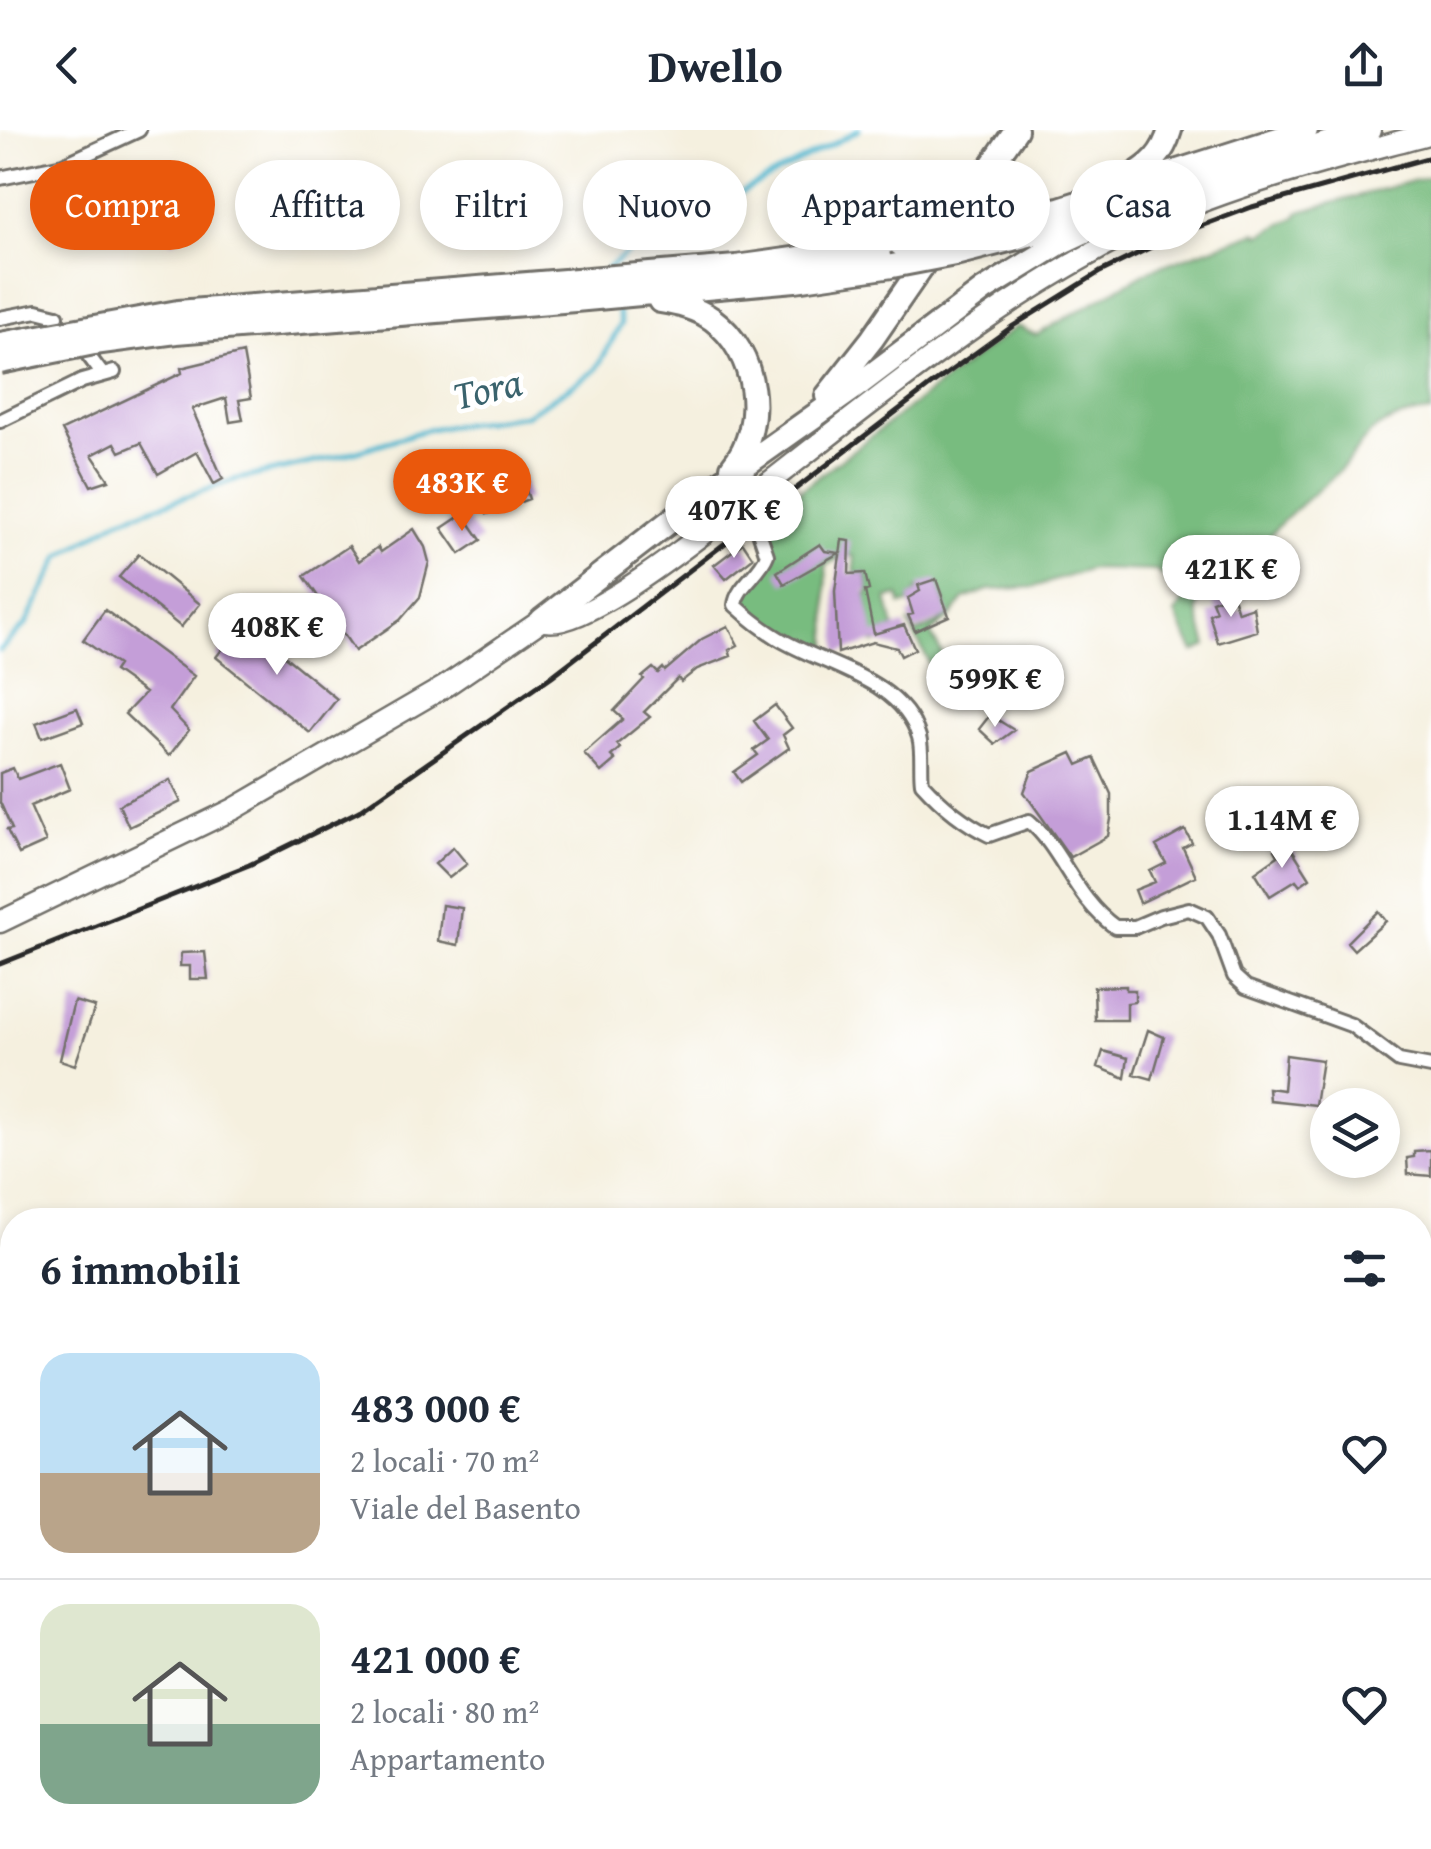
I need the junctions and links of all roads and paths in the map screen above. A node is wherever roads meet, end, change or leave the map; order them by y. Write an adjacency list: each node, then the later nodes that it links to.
1 (139, 130): 7 (street)
2 (1016, 130): 21 (highway)
3 (1170, 130): 9 (highway)
4 (1306, 130): 9 (highway)
5 (1368, 130): 8 (highway)
6 (1431, 133): 23 (main road)
7 (0, 178)
8 (1206, 183)
9 (1059, 209): 12 (highway, bridge)
10 (1070, 223): 12 (highway, bridge)
11 (1070, 240): 21 (highway)
12 (896, 255): 13 (highway)
13 (668, 282): 14 (highway); 17 (highway, bridge)
14 (626, 296): 19 (highway, bridge); 22 (highway)
15 (58, 316): 16 (street)
16 (0, 318)
17 (0, 344)
18 (88, 356): 20 (street)
19 (0, 362)
20 (0, 422)
21 (784, 436): 22 (highway)
22 (717, 484): 24 (highway)
23 (760, 500): 24 (main road); 26 (street)
24 (542, 620): 25 (main road)
25 (0, 922)
26 (1431, 1067)

